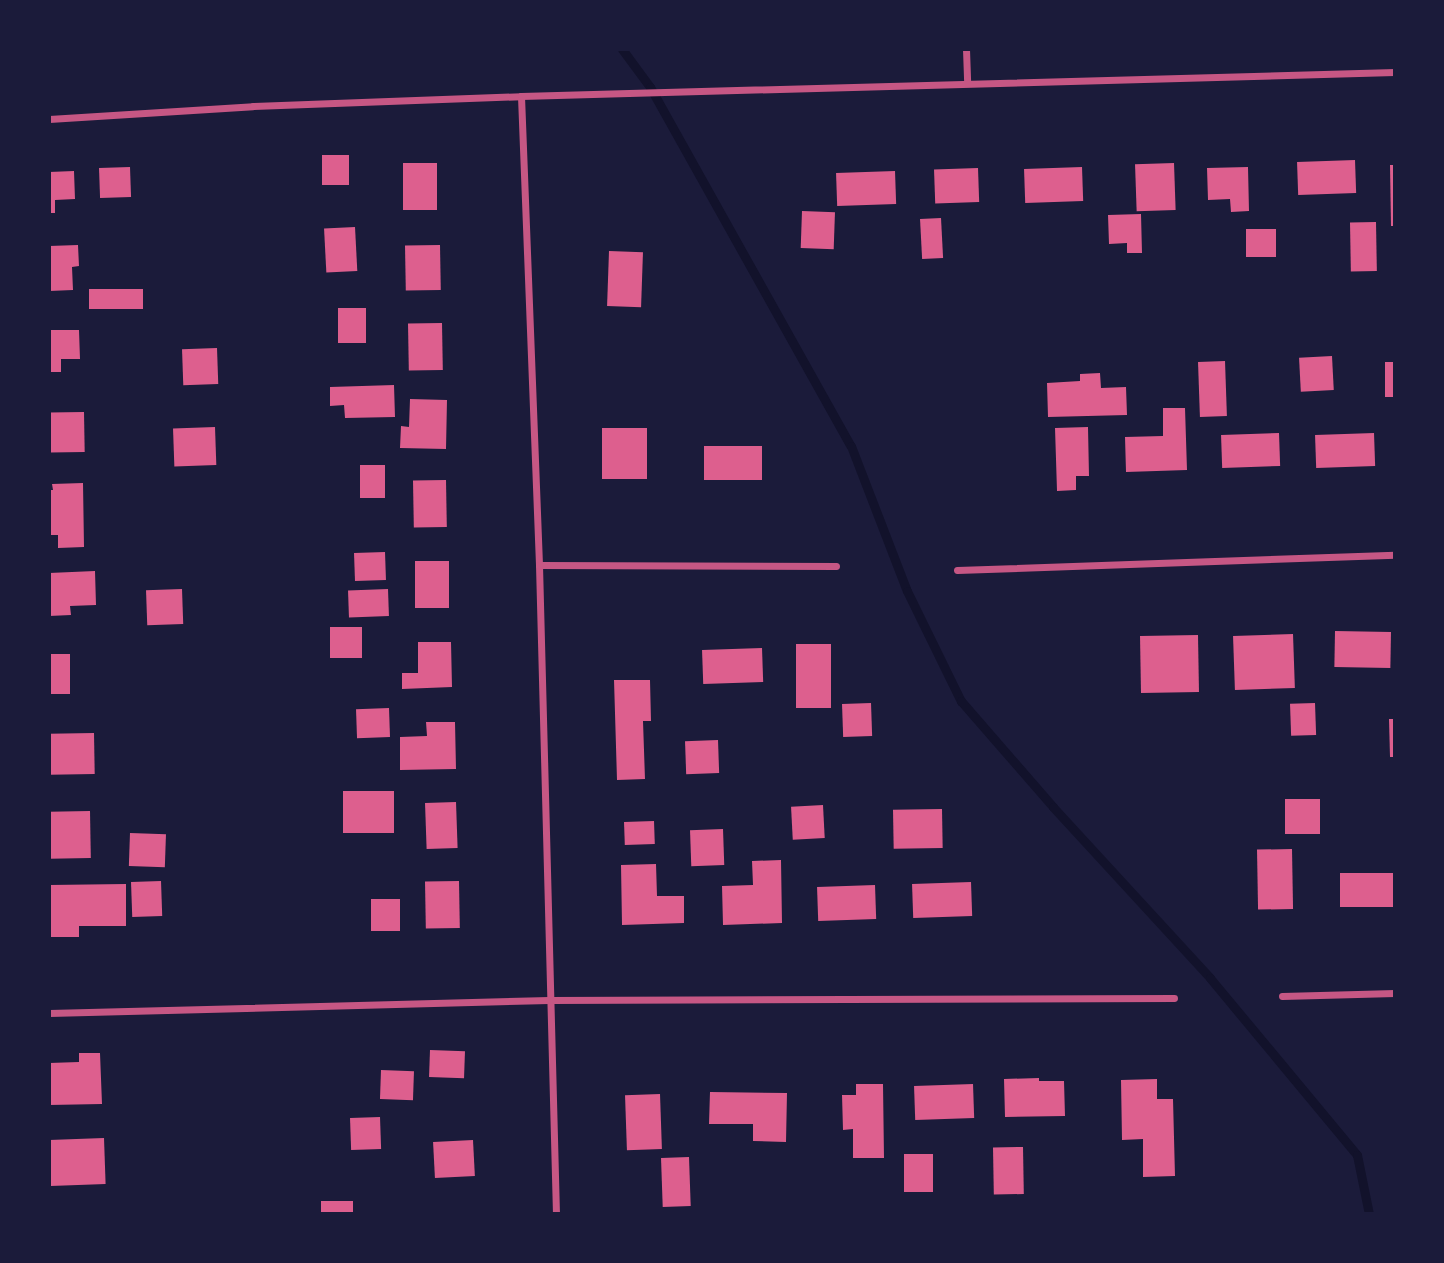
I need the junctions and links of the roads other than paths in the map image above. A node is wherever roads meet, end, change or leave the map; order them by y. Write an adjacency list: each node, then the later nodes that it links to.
1 (966, 49): 3 (street)
2 (1395, 72): 3 (street)
3 (967, 83): 4 (street)
4 (521, 96): 5 (street); 7 (street)
5 (49, 119)
6 (1395, 555): 9 (street)
7 (539, 565): 8 (street); 13 (street)
8 (836, 566)
9 (957, 570)
10 (1395, 993): 11 (street)
11 (1282, 996)
12 (1174, 998): 13 (street)
13 (549, 1000): 14 (street); 15 (street)
14 (49, 1013)
15 (556, 1214)

